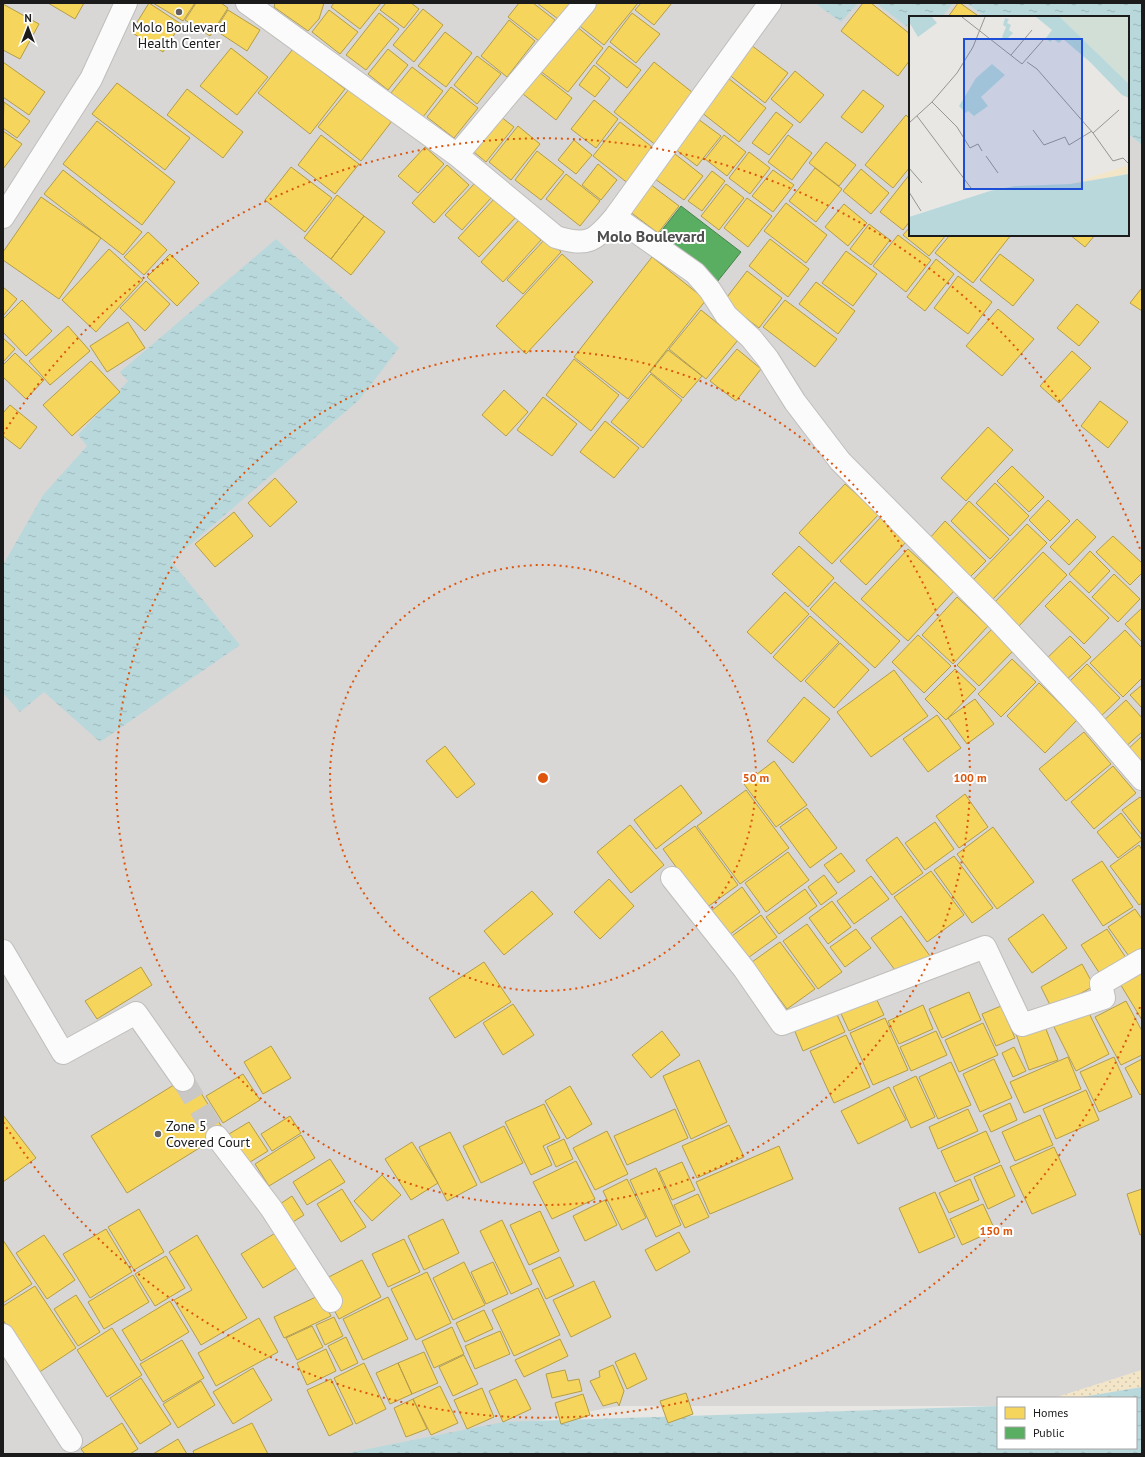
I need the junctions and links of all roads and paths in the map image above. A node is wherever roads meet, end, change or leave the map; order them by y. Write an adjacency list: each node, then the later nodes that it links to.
1 (126, 3): 6 (street)
2 (247, 3): 5 (street)
3 (584, 3): 5 (street)
4 (770, 3): 7 (street)
5 (457, 154): 7 (street)
6 (3, 217)
7 (615, 217): 8 (street)
8 (1142, 779)
9 (672, 878): 11 (street)
10 (3, 951): 12 (street)
11 (1142, 960)
12 (183, 1080)
13 (217, 1137): 14 (street)
14 (331, 1301)
15 (3, 1335): 16 (street)
16 (72, 1441)

